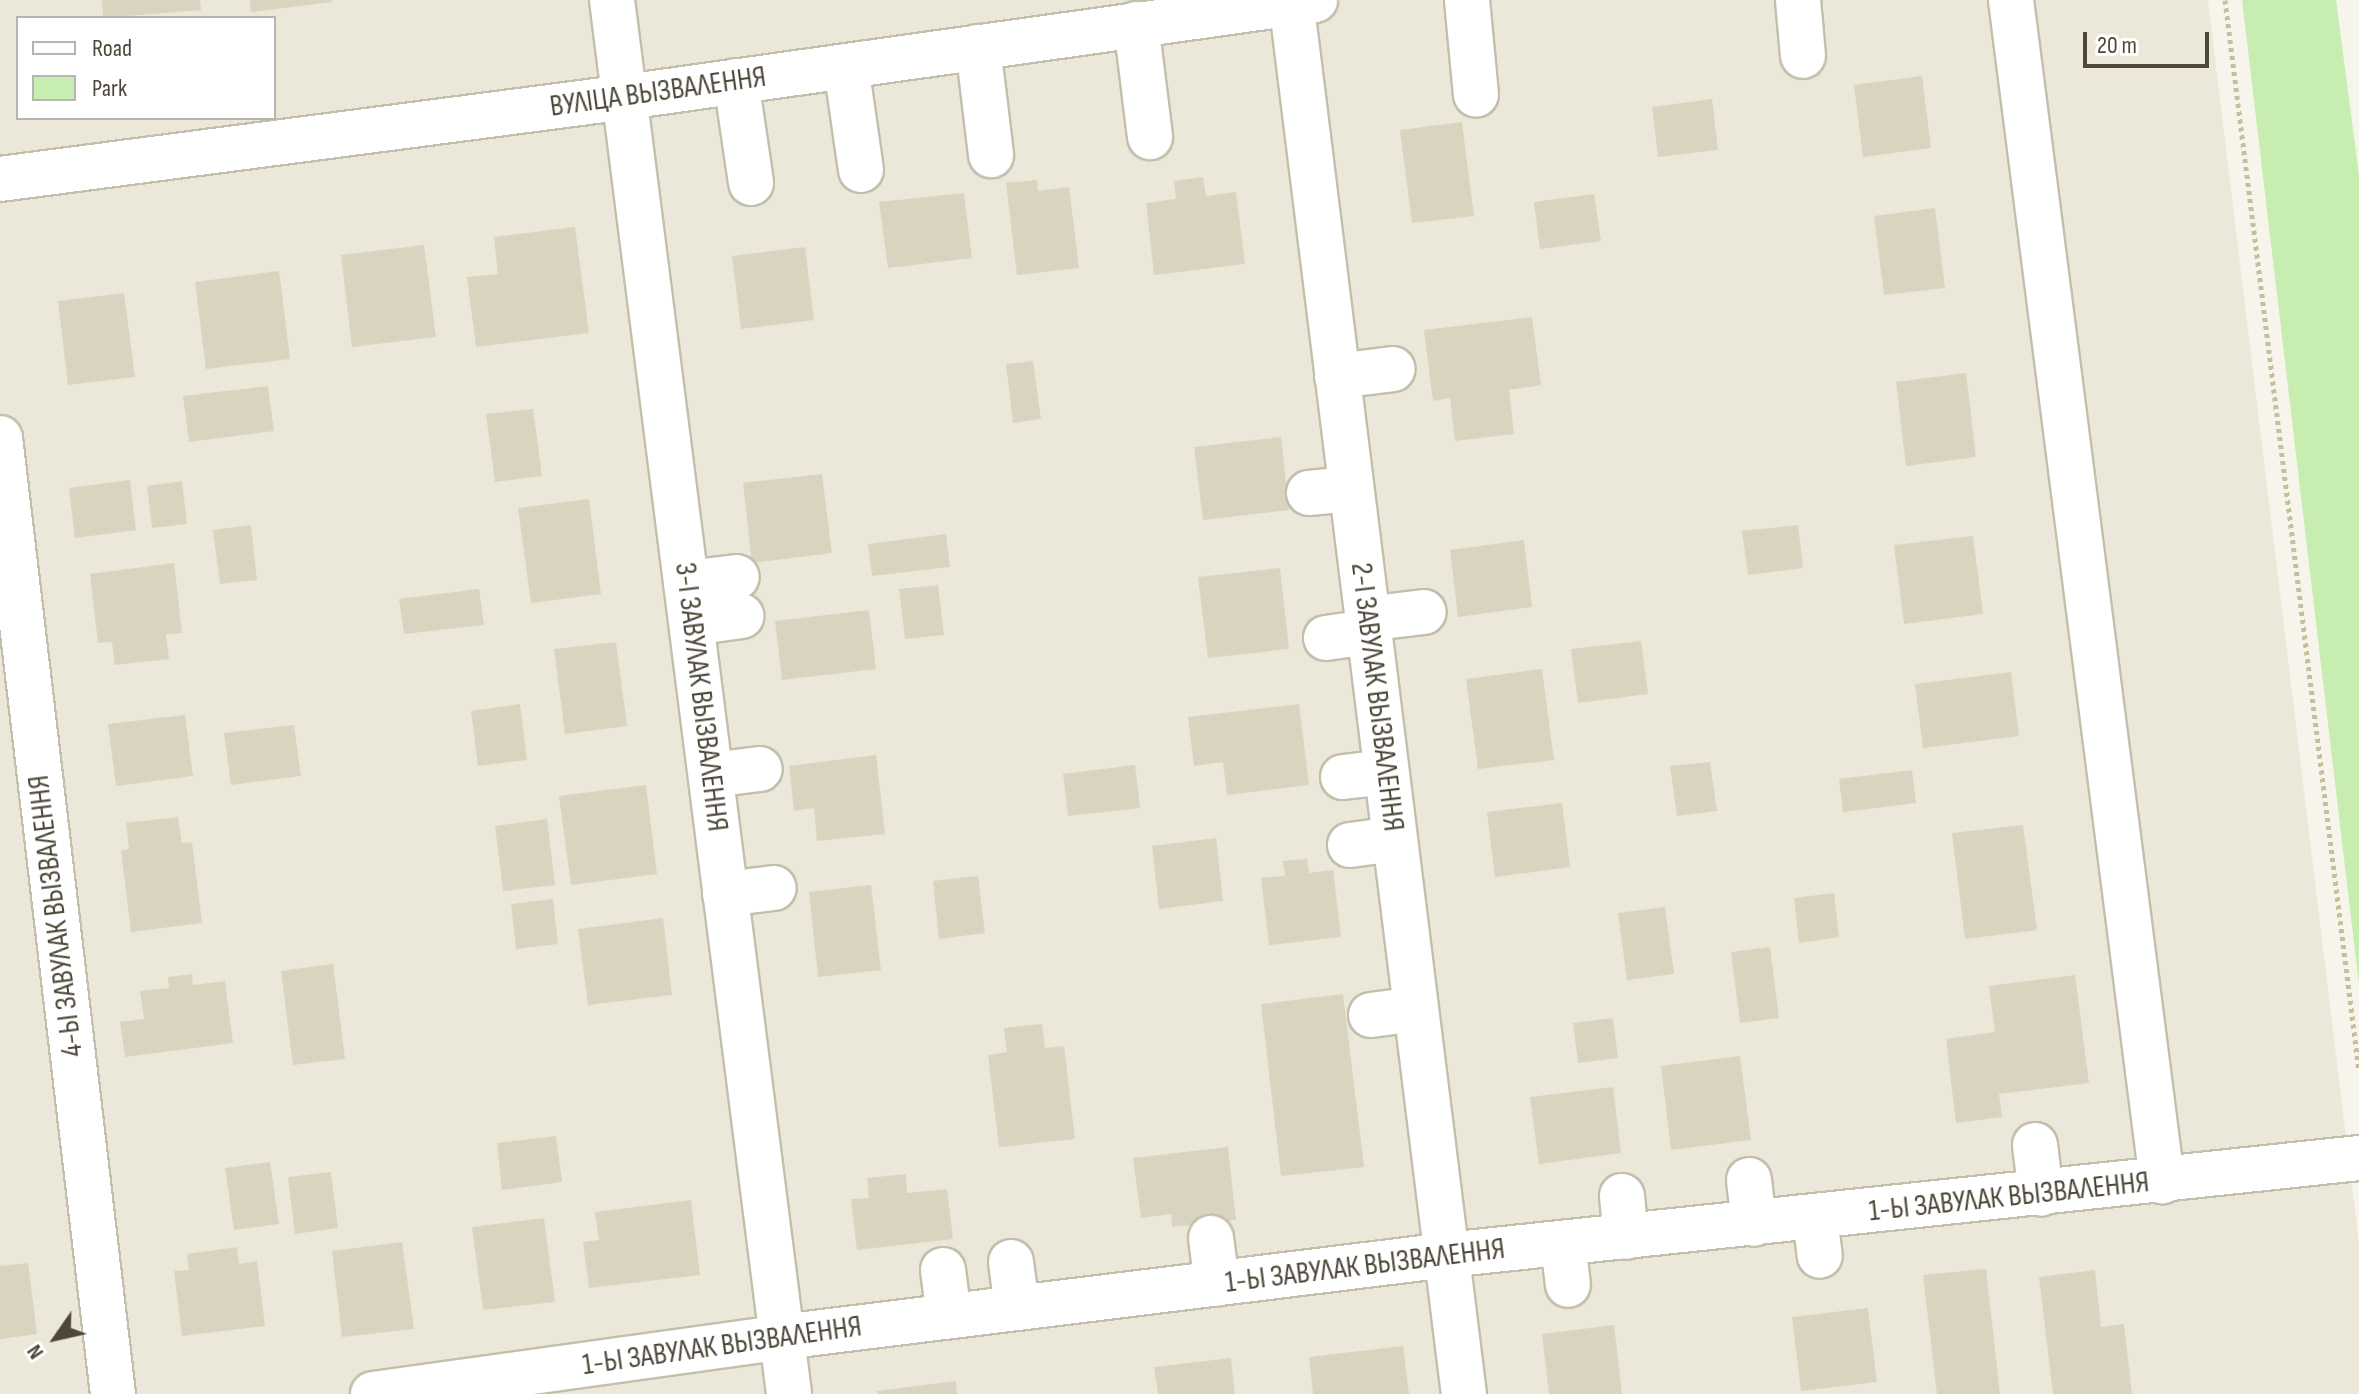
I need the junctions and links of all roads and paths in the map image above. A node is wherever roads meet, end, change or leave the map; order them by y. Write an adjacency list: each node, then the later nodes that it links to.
1 (612, 0): 13 (street, 3-І ЗАВУЛАК ВЫЗВАЛЕННЯ)
2 (1467, 0): 12 (street)
3 (1798, 0): 9 (street)
4 (2011, 0): 40 (street)
5 (2225, 0): 36 (path)
6 (1299, 1): 7 (street, ВУЛІЦА ВЫЗВАЛЕННЯ); 20 (street, 2-І ЗАВУЛАК ВЫЗВАЛЕННЯ)
7 (1136, 24): 8 (street, ВУЛІЦА ВЫЗВАЛЕННЯ); 14 (street)
8 (978, 47): 10 (street, ВУЛІЦА ВЫЗВАЛЕННЯ); 15 (street)
9 (1803, 56)
10 (846, 66): 11 (street, ВУЛІЦА ВЫЗВАЛЕННЯ); 16 (street)
11 (736, 81): 13 (street, ВУЛІЦА ВЫЗВАЛЕННЯ); 18 (street)
12 (1476, 95)
13 (626, 97): 17 (street, ВУЛІЦА ВЫЗВАЛЕННЯ); 23 (street, 3-І ЗАВУЛАК ВЫЗВАЛЕННЯ)
14 (1150, 137)
15 (991, 155)
16 (861, 170)
17 (0, 179)
18 (751, 183)
19 (1393, 369): 20 (street)
20 (1337, 376): 25 (street, 2-І ЗАВУЛАК ВЫЗВАЛЕННЯ)
21 (0, 438): 52 (street, 4-Ы ЗАВУЛАК ВЫЗВАЛЕННЯ)
22 (740, 597): 23 (street)
23 (689, 603): 28 (street, 3-І ЗАВУЛАК ВЫЗВАЛЕННЯ)
24 (1424, 612): 25 (street)
25 (1353, 630): 27 (street, 2-І ЗАВУЛАК ВЫЗВАЛЕННЯ)
26 (760, 769): 28 (street)
27 (1386, 772): 29 (street); 30 (street, 2-І ЗАВУЛАК ВЫЗВАЛЕННЯ)
28 (711, 775): 33 (street, 3-І ЗАВУЛАК ВЫЗВАЛЕННЯ)
29 (1343, 777)
30 (1395, 839): 31 (street); 34 (street, 2-І ЗАВУЛАК ВЫЗВАЛЕННЯ)
31 (1350, 845)
32 (774, 888): 33 (street)
33 (725, 894): 50 (street, 3-І ЗАВУЛАК ВЫЗВАЛЕННЯ)
34 (1416, 1009): 35 (street); 44 (street, 2-І ЗАВУЛАК ВЫЗВАЛЕННЯ)
35 (1371, 1015)
36 (2359, 1071)
37 (2035, 1145): 41 (street)
38 (2359, 1158): 40 (street, 1-Ы ЗАВУЛАК ВЫЗВАЛЕННЯ)
39 (1749, 1180): 42 (street)
40 (2162, 1181): 41 (street, 1-Ы ЗАВУЛАК ВЫЗВАЛЕННЯ)
41 (2046, 1205): 42 (street, 1-Ы ЗАВУЛАК ВЫЗВАЛЕННЯ)
42 (1754, 1224): 44 (street, 1-Ы ЗАВУЛАК ВЫЗВАЛЕННЯ)
43 (1211, 1238): 47 (street)
44 (1447, 1255): 47 (street, 1-Ы ЗАВУЛАК ВЫЗВАЛЕННЯ); 55 (street, 2-І ЗАВУЛАК ВЫЗВАЛЕННЯ)
45 (1011, 1262): 49 (street)
46 (943, 1270): 48 (street)
47 (1217, 1284): 49 (street, 1-Ы ЗАВУЛАК ВЫЗВАЛЕННЯ)
48 (949, 1316): 49 (street, 1-Ы ЗАВУЛАК ВЫЗВАЛЕННЯ); 50 (street, 1-Ы ЗАВУЛАК ВЫЗВАЛЕННЯ)
49 (1007, 1322)
50 (782, 1337): 51 (street, 1-Ы ЗАВУЛАК ВЫЗВАЛЕННЯ); 54 (street, 3-І ЗАВУЛАК ВЫЗВАЛЕННЯ)
51 (476, 1387): 53 (street, 1-Ы ЗАВУЛАК ВЫЗВАЛЕННЯ)
52 (113, 1394)
53 (373, 1394)
54 (789, 1394)
55 (1464, 1394)

